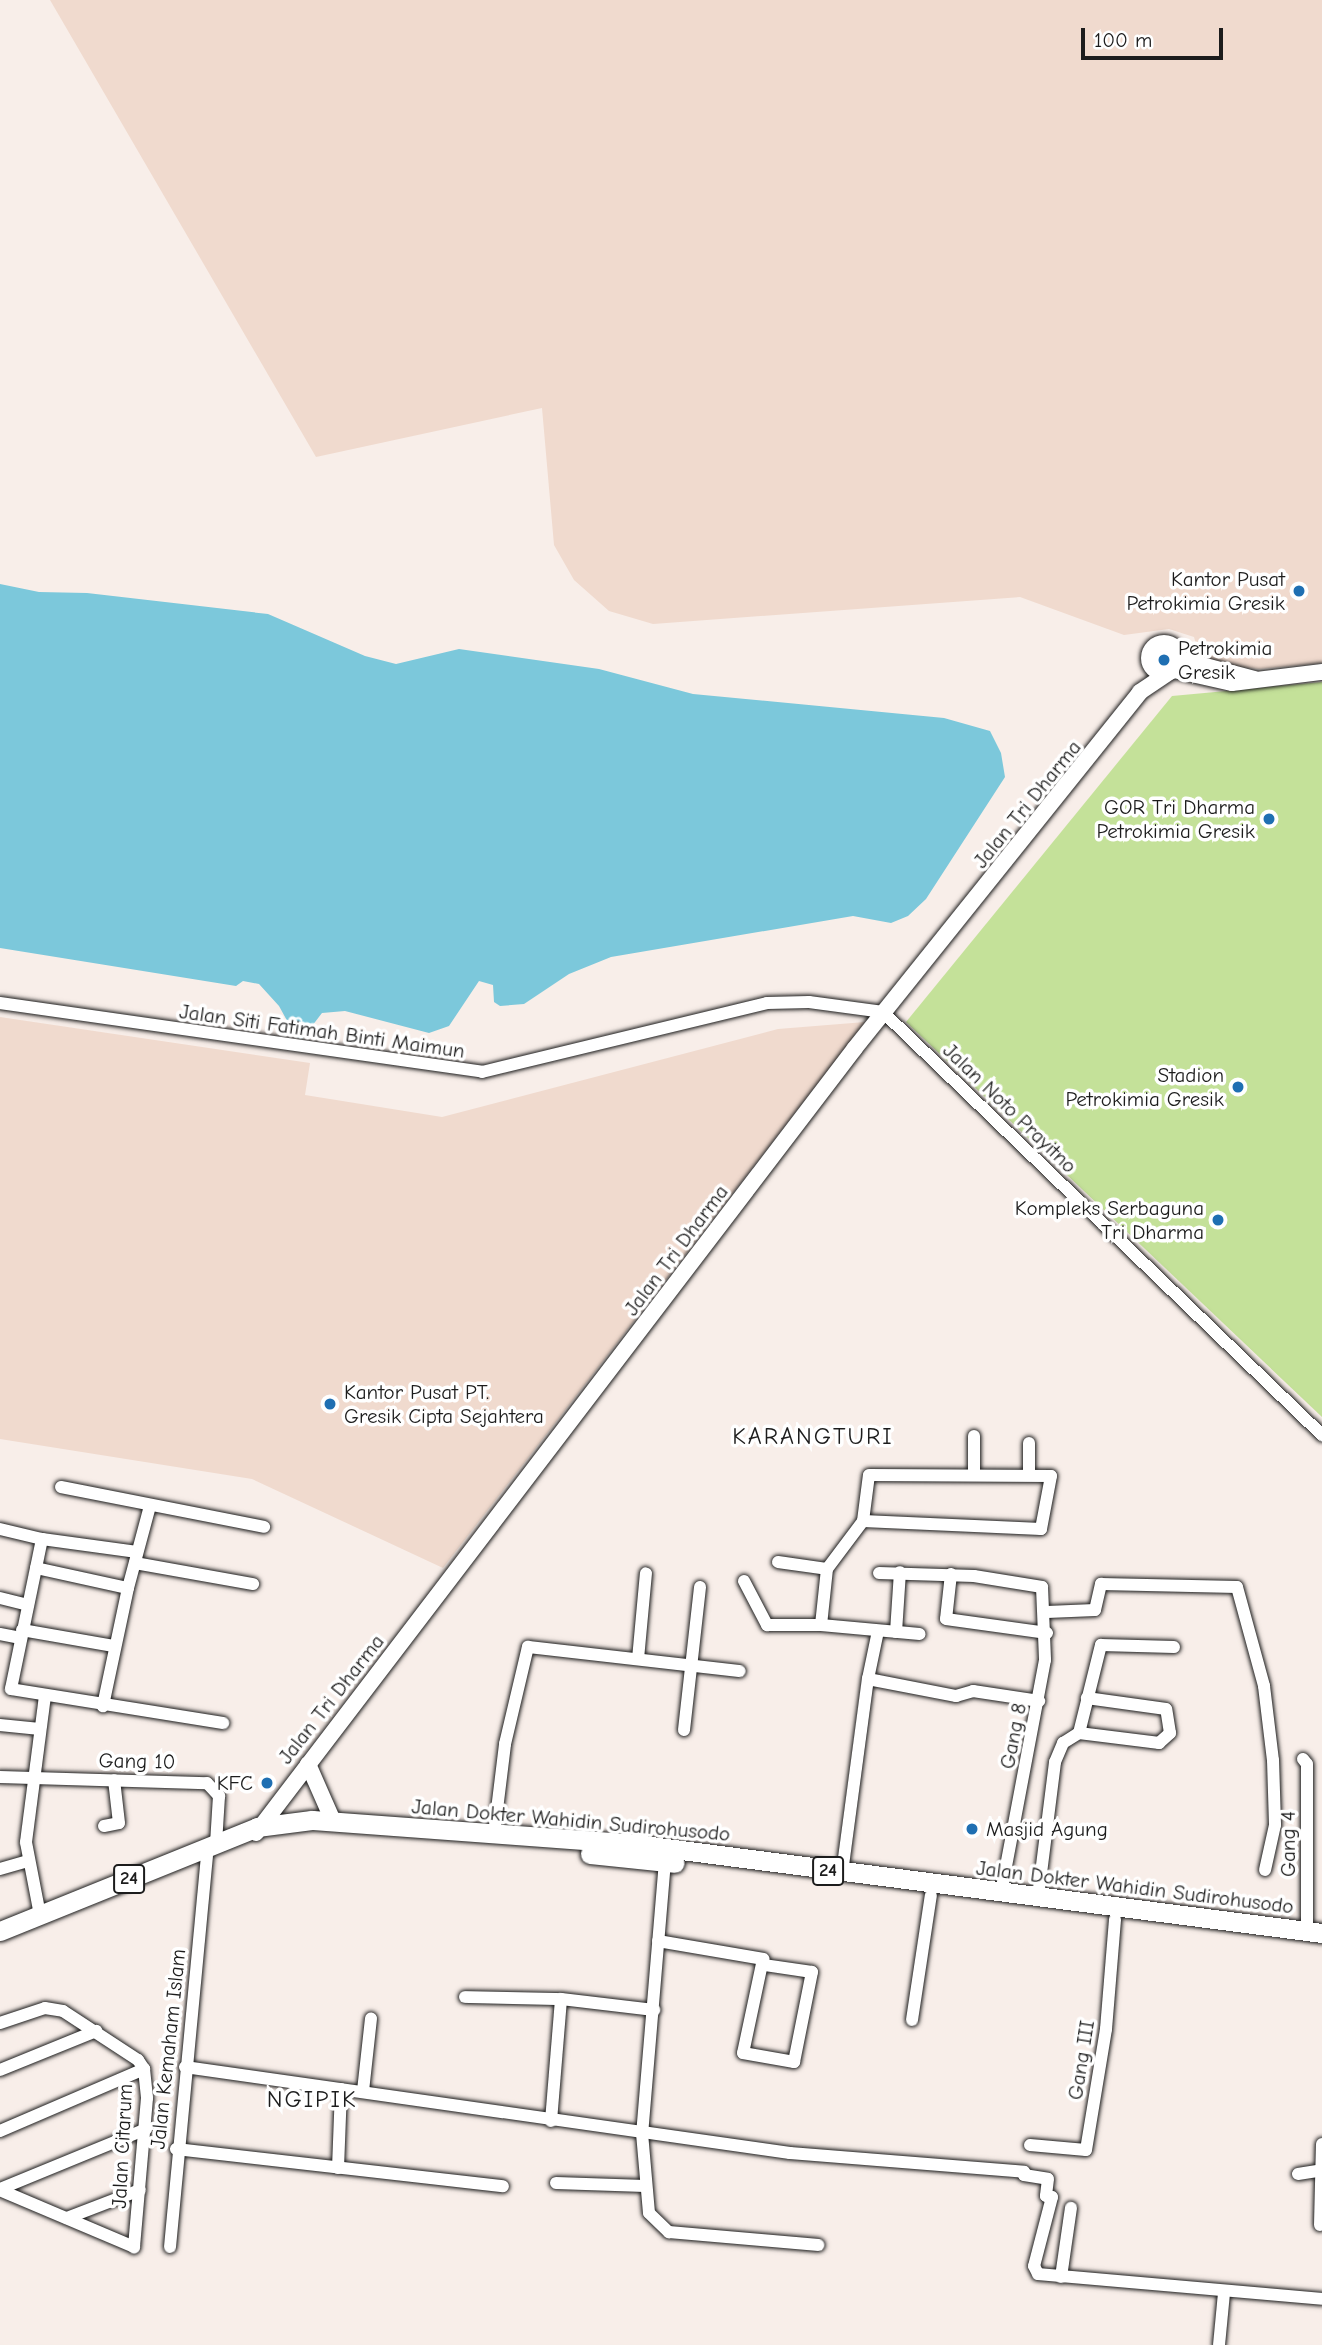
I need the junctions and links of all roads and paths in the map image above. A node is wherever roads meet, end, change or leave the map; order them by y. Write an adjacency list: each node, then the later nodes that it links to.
1 (1149, 661): 2 (main road); 2 (main road); 4 (main road, Jalan Tri Dharma)
2 (1174, 667): 3 (main road); 4 (main road, Jalan Tri Dharma)
3 (1322, 672)
4 (1140, 692): 6 (main road, Jalan Tri Dharma)
5 (0, 1003): 6 (street, Jalan Siti Fatimah Binti Maimun)
6 (883, 1013): 7 (street, Jalan Noto Prayitno); 57 (main road, Jalan Tri Dharma)
7 (1322, 1435)
8 (975, 1436): 10 (street)
9 (1029, 1443): 11 (street)
10 (974, 1473): 11 (street); 14 (street)
11 (1029, 1473): 14 (street)
12 (61, 1487): 13 (street)
13 (150, 1506): 15 (street); 18 (street)
14 (863, 1521): 21 (street)
15 (264, 1527)
16 (0, 1529): 17 (street)
17 (42, 1539): 18 (street); 20 (street)
18 (136, 1558): 27 (street); 29 (street)
19 (778, 1562): 21 (street)
20 (36, 1568): 29 (street); 31 (street)
21 (827, 1569): 33 (street)
22 (900, 1572): 24 (street); 25 (street); 35 (street)
23 (646, 1573): 42 (street)
24 (879, 1573)
25 (951, 1574): 32 (street, Gang 8); 36 (street)
26 (744, 1581): 33 (street)
27 (253, 1584)
28 (700, 1587): 43 (street)
29 (128, 1588): 40 (street)
30 (0, 1598): 31 (street)
31 (28, 1605): 38 (street)
32 (1047, 1612): 36 (street, Gang 8); 69 (street)
33 (821, 1625): 34 (street)
34 (877, 1631): 35 (street); 45 (street)
35 (896, 1632): 39 (street)
36 (1047, 1633): 49 (street, Gang 8)
37 (0, 1634): 38 (street)
38 (21, 1634): 40 (street); 46 (street)
39 (920, 1634)
40 (114, 1646): 50 (street)
41 (1174, 1647): 48 (street)
42 (638, 1658): 43 (street); 64 (street)
43 (691, 1665): 44 (street); 54 (street)
44 (740, 1671)
45 (868, 1679): 49 (street); 70 (street)
46 (5, 1689): 47 (street)
47 (45, 1696): 50 (street); 53 (street)
48 (1087, 1698): 55 (street); 55 (street)
49 (1039, 1701): 71 (street, Gang 8)
50 (103, 1706): 51 (street)
51 (223, 1723)
52 (0, 1725): 53 (street)
53 (40, 1729): 59 (street)
54 (684, 1730)
55 (1079, 1733): 73 (street)
56 (1303, 1759): 77 (street, Gang 4)
57 (308, 1764): 62 (main road); 63 (main road, Jalan Tri Dharma)
58 (0, 1777): 59 (street, Gang 10)
59 (31, 1779): 60 (street, Gang 10); 66 (street)
60 (114, 1780): 61 (street); 65 (street, Gang 10)
61 (104, 1826)
62 (334, 1826): 63 (highway, Jalan Dokter Wahidin Sudirohusodo / 24); 64 (highway, Jalan Dokter Wahidin Sudirohusodo / 24); 67 (highway, Jalan Dokter Wahidin Sudirohusodo / 24)
63 (256, 1833): 65 (highway, Jalan Dokter Wahidin Sudirohusodo / 24)
64 (494, 1834): 70 (highway, Jalan Dokter Wahidin Sudirohusodo / 24)
65 (211, 1850): 74 (highway, Jalan Dokter Wahidin Sudirohusodo / 24); 78 (highway, Jalan Dokter Wahidin Sudirohusodo / 24); 88 (street, Jalan Kemaham Islam)
66 (28, 1861): 68 (street); 74 (street)
67 (665, 1861): 72 (highway, Jalan Dokter Wahidin Sudirohusodo / 24); 79 (street)
68 (0, 1869)
69 (1265, 1870)
70 (842, 1873): 71 (highway, Jalan Dokter Wahidin Sudirohusodo / 24)
71 (1001, 1893): 73 (highway, Jalan Dokter Wahidin Sudirohusodo / 24)
72 (931, 1895): 73 (highway, Jalan Dokter Wahidin Sudirohusodo / 24); 85 (street)
73 (1037, 1903): 75 (highway, Jalan Dokter Wahidin Sudirohusodo / 24); 77 (highway, Jalan Dokter Wahidin Sudirohusodo / 24)
74 (40, 1916): 76 (highway, Jalan Dokter Wahidin Sudirohusodo / 24)
75 (1115, 1919): 77 (highway, Jalan Dokter Wahidin Sudirohusodo / 24); 98 (street, Gang III)
76 (0, 1931)
77 (1317, 1936)
78 (0, 1941)
79 (658, 1941): 80 (street); 83 (street)
80 (764, 1965): 80 (street)
81 (465, 1997): 82 (street)
82 (561, 1999): 83 (street); 93 (street)
83 (654, 2010): 96 (street)
84 (372, 2018): 92 (street)
85 (912, 2020)
86 (0, 2024): 87 (street, Jalan Citarum)
87 (96, 2031): 89 (street, Jalan Citarum); 90 (street)
88 (185, 2067): 91 (street); 99 (street, Jalan Kemaham Islam)
89 (144, 2069): 94 (street); 95 (street, Jalan Citarum)
90 (0, 2070)
91 (341, 2088): 92 (street); 100 (street)
92 (363, 2091): 93 (street)
93 (551, 2121): 96 (street)
94 (1, 2126)
95 (146, 2129): 106 (street); 107 (street, Jalan Citarum)
96 (642, 2133): 105 (street); 113 (street)
97 (1322, 2144): 101 (street)
98 (1030, 2145)
99 (176, 2149): 100 (street); 112 (street, Jalan Kemaham Islam)
100 (338, 2168): 104 (street)
101 (1322, 2170): 102 (street); 110 (street)
102 (1298, 2174)
103 (556, 2183): 105 (street)
104 (503, 2186)
105 (645, 2186): 111 (street)
106 (0, 2190): 109 (street, Jalan Citarum)
107 (140, 2190): 109 (street); 109 (street, Jalan Citarum)
108 (1071, 2208): 113 (street)
109 (67, 2218)
110 (1320, 2225)
111 (818, 2245)
112 (170, 2247)
113 (1062, 2277): 114 (street)
114 (1224, 2292): 115 (street); 116 (street)
115 (1322, 2300)
116 (1219, 2345)

